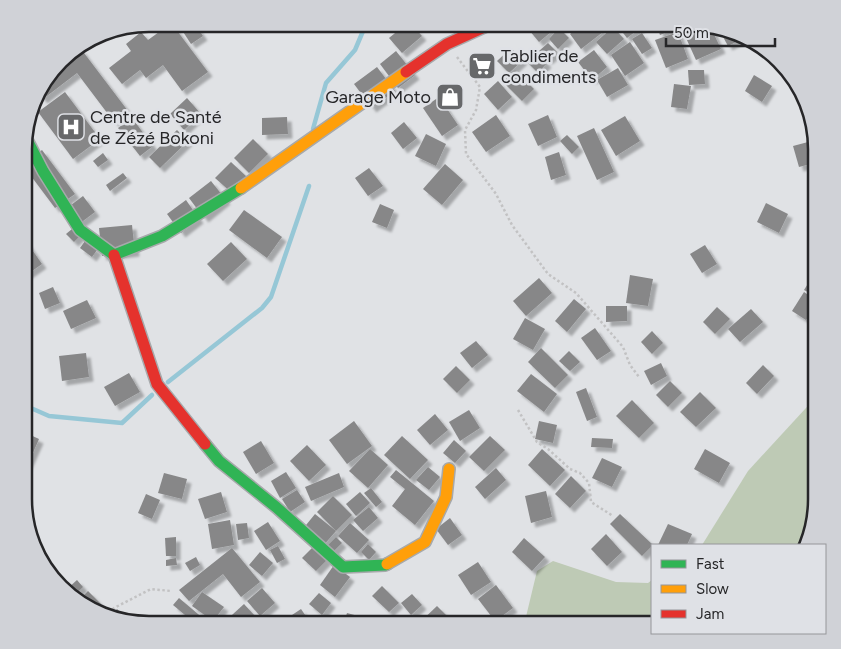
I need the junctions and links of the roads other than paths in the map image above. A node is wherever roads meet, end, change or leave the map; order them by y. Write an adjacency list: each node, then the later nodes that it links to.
1 (473, 33): 3 (street)
2 (32, 150): 3 (street)
3 (114, 255): 4 (street)
4 (449, 469)

